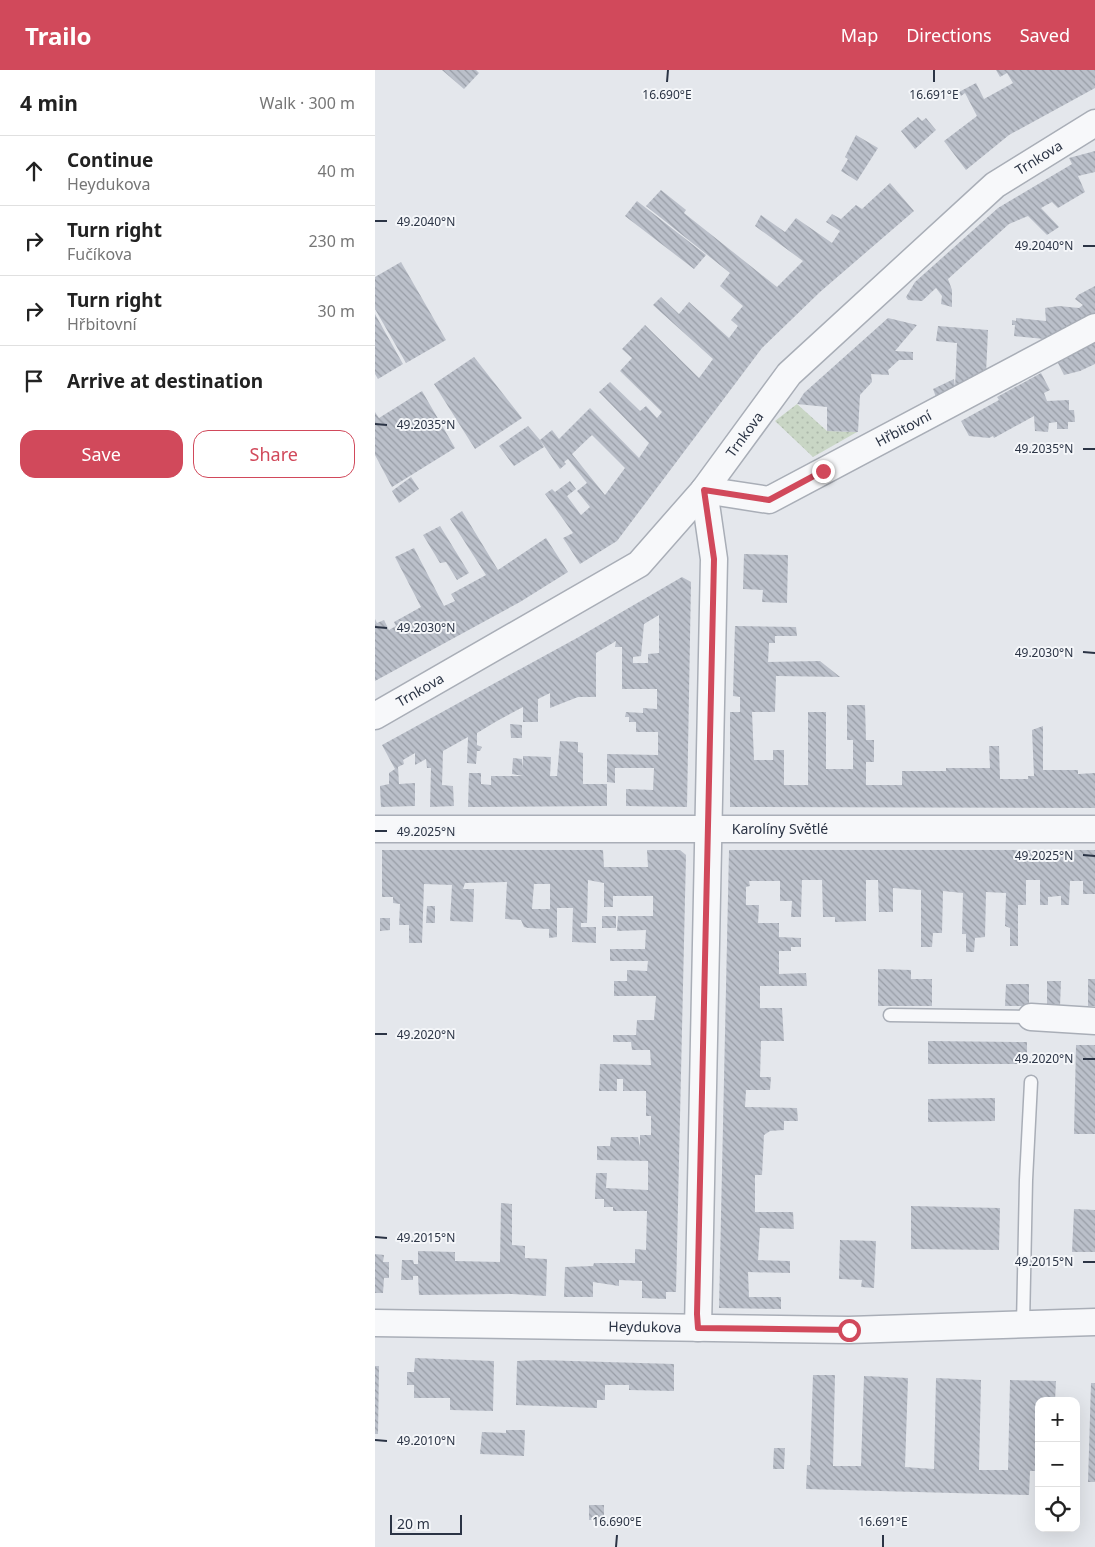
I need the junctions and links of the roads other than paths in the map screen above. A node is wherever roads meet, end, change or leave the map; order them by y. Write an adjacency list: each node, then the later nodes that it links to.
1 (1095, 123): 3 (street, Trnkova)
2 (1095, 327): 3 (street, Hřbitovní)
3 (704, 490): 4 (street, Trnkova); 5 (street)
4 (375, 716)
5 (707, 829): 6 (street, Karolíny Světlé); 7 (street, Karolíny Světlé); 15 (street)
6 (1095, 829)
7 (375, 830)
8 (890, 1015): 9 (lane)
9 (1031, 1017): 10 (street)
10 (1095, 1021)
11 (1031, 1082): 14 (lane)
12 (1095, 1322): 14 (street, Heydukova)
13 (375, 1323): 15 (street, Heydukova)
14 (1023, 1325): 15 (street, Heydukova)
15 (698, 1328)

